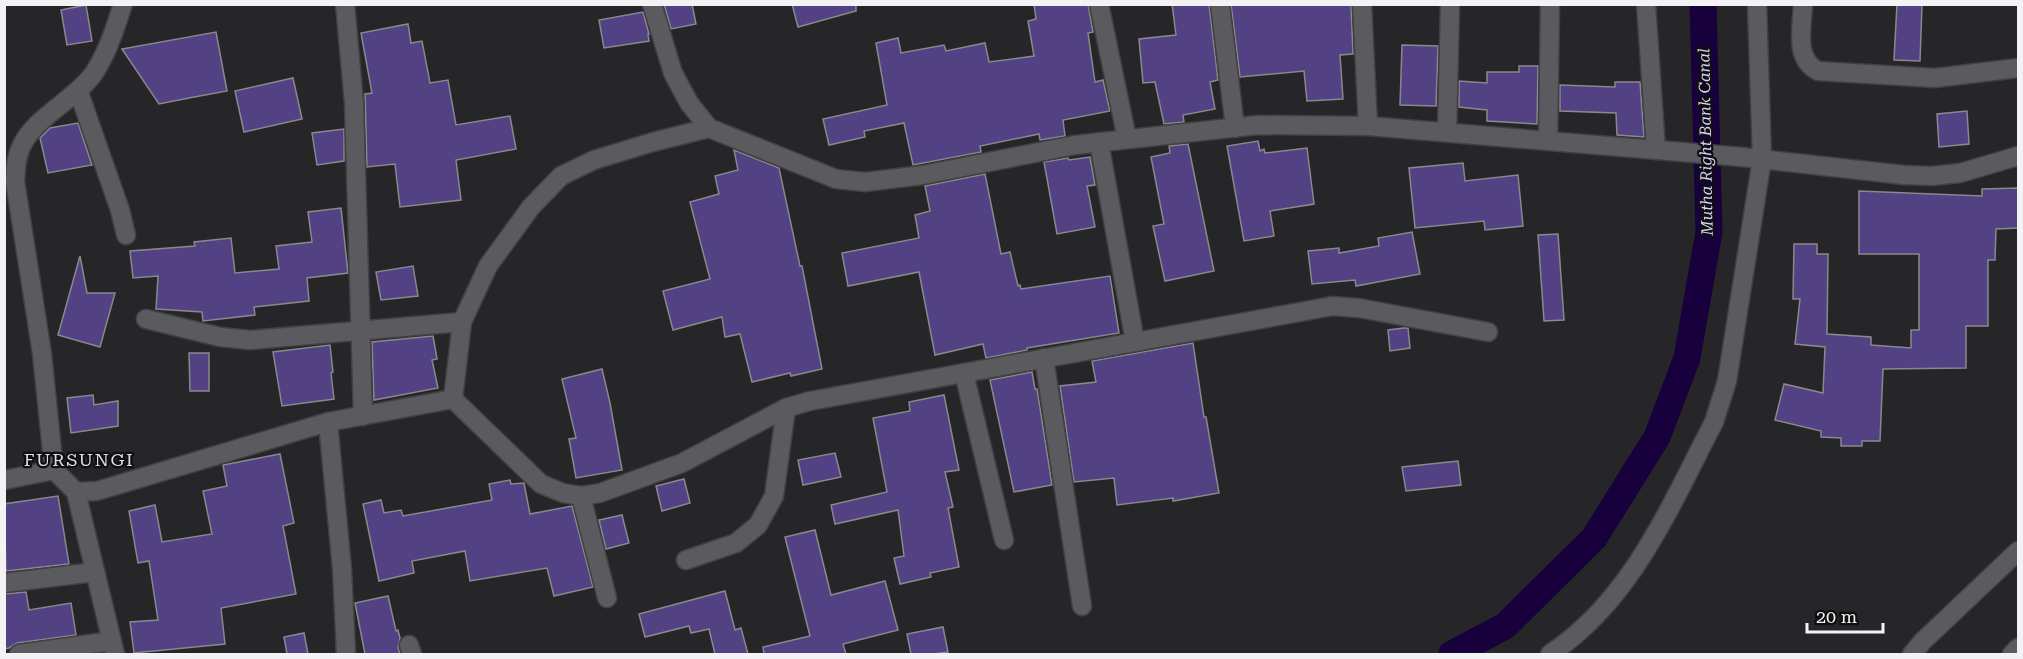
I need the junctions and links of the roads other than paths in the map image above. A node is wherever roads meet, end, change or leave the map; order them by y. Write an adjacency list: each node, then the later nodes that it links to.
1 (123, 4): 13 (street)
2 (345, 4): 27 (street)
3 (652, 4): 15 (street)
4 (1099, 4): 18 (street)
5 (1220, 4): 16 (street)
6 (1362, 4): 14 (street)
7 (1450, 4): 17 (street)
8 (1550, 4): 19 (street)
9 (1646, 4): 21 (street)
10 (1757, 4): 23 (street)
11 (1803, 4): 12 (street)
12 (2019, 68)
13 (78, 90): 24 (street); 36 (street)
14 (1368, 126): 16 (street); 17 (street)
15 (708, 128): 20 (street); 26 (street)
16 (1235, 128): 18 (street)
17 (1447, 132): 19 (street)
18 (1127, 139): 20 (street)
19 (1548, 141): 21 (street)
20 (1099, 142): 29 (street)
21 (1663, 150): 23 (street)
22 (2019, 156): 23 (street)
23 (1762, 159): 51 (street)
24 (126, 235)
25 (146, 319): 27 (street)
26 (462, 322): 27 (street); 32 (street)
27 (360, 332): 34 (street)
28 (1488, 332): 29 (street)
29 (1135, 342): 30 (street)
30 (1044, 358): 31 (street); 46 (street)
31 (964, 373): 33 (street); 40 (street)
32 (453, 399): 34 (street); 39 (street)
33 (786, 408): 39 (street); 42 (street)
34 (363, 416): 35 (street)
35 (328, 422): 38 (street); 50 (street)
36 (54, 470): 37 (street); 38 (street)
37 (4, 480)
38 (75, 492): 43 (street)
39 (581, 496): 45 (street)
40 (1004, 540)
41 (2019, 552): 52 (street)
42 (686, 560)
43 (95, 572): 44 (street); 47 (street)
44 (4, 583)
45 (607, 598)
46 (1082, 606)
47 (113, 648): 49 (street)
48 (2019, 648): 53 (street)
49 (19, 654)
50 (346, 654)
51 (1550, 654)
52 (1912, 654)
53 (2012, 654)

